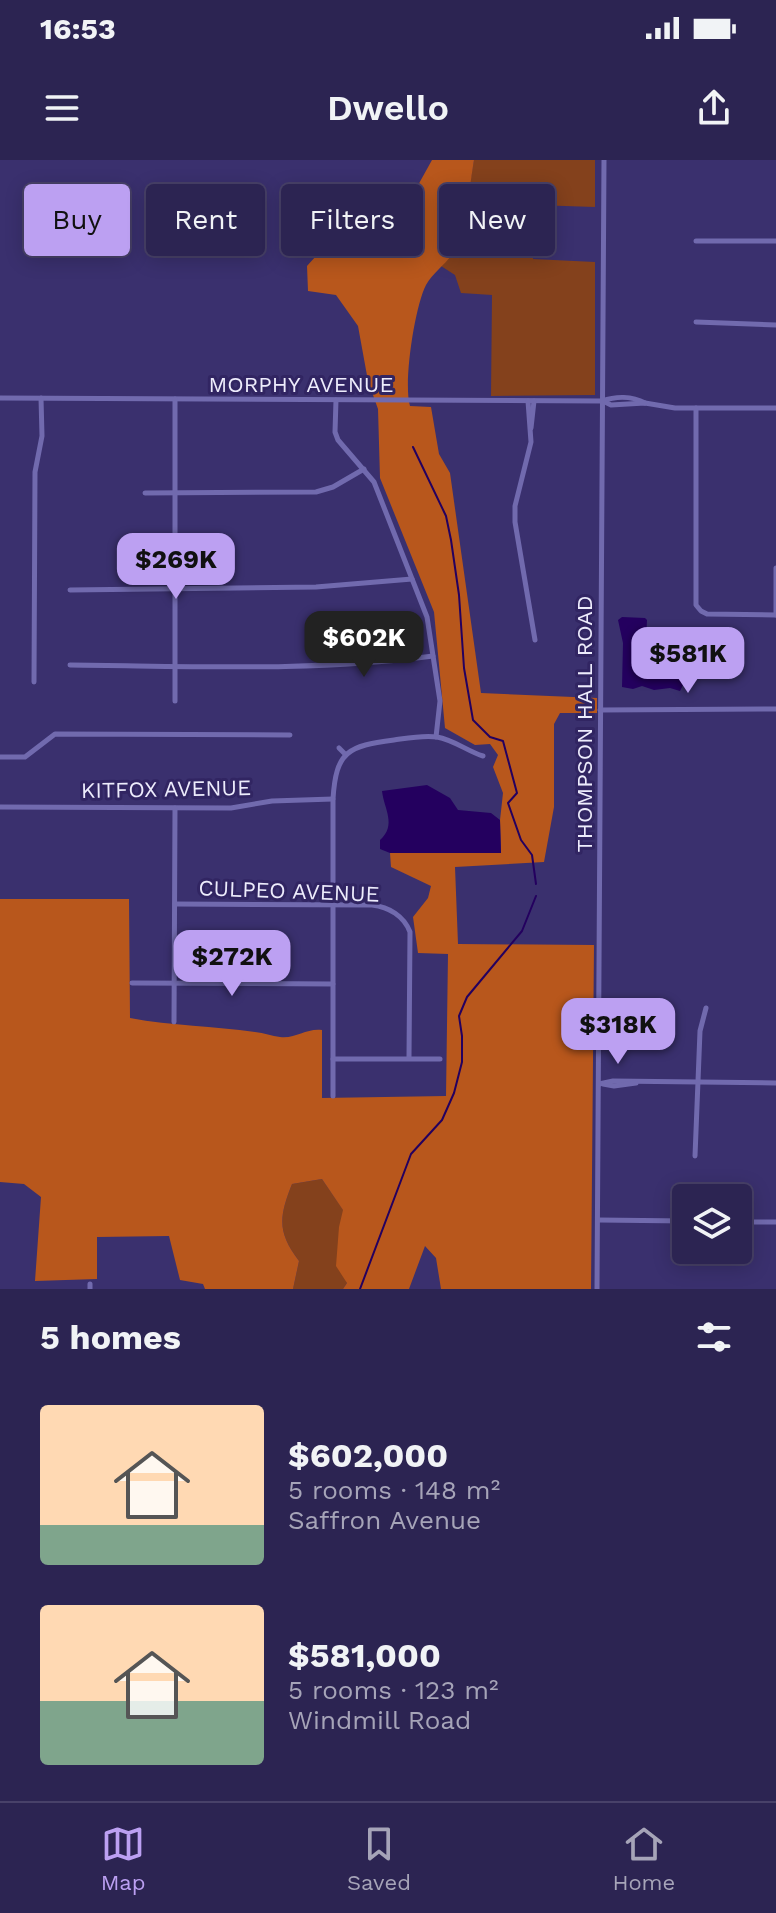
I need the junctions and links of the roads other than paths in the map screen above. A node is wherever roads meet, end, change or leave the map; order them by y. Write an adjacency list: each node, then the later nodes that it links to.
1 (604, 160): 11 (street, THOMPSON HALL ROAD)
2 (696, 241): 3 (street)
3 (776, 241)
4 (696, 322): 5 (street)
5 (776, 325)
6 (0, 398): 7 (street, MORPHY AVENUE)
7 (41, 398): 8 (street, MORPHY AVENUE); 26 (street)
8 (175, 399): 9 (street, MORPHY AVENUE); 16 (street)
9 (336, 400): 10 (street, MORPHY AVENUE); 14 (street)
10 (531, 401): 11 (street, MORPHY AVENUE); 22 (street)
11 (602, 401): 12 (street, MORPHY AVENUE); 29 (street, THOMPSON HALL ROAD)
12 (696, 408): 13 (street, MORPHY AVENUE); 21 (street)
13 (776, 408)
14 (364, 469): 16 (street); 18 (street)
15 (145, 493): 16 (street)
16 (176, 493): 19 (street)
17 (776, 568): 21 (street)
18 (413, 579): 19 (street); 23 (street)
19 (174, 587): 20 (street); 25 (street)
20 (70, 590)
21 (776, 615)
22 (535, 640)
23 (433, 656): 25 (street); 31 (street)
24 (70, 665): 25 (street)
25 (174, 666): 27 (street)
26 (34, 682)
27 (175, 701)
28 (776, 709): 29 (street)
29 (600, 710): 51 (street, THOMPSON HALL ROAD)
30 (290, 735): 35 (street)
31 (436, 737): 33 (street); 34 (street)
32 (339, 748): 33 (street)
33 (345, 754): 36 (street)
34 (483, 756)
35 (0, 757)
36 (333, 799): 38 (street, KITFOX AVENUE); 40 (street)
37 (0, 807): 38 (street, KITFOX AVENUE)
38 (175, 808): 39 (street)
39 (175, 904): 40 (street, CULPEO AVENUE); 42 (street)
40 (334, 905): 43 (street); 46 (street, CULPEO AVENUE)
41 (132, 983): 42 (street)
42 (175, 983): 43 (street); 45 (street)
43 (333, 984): 47 (street)
44 (706, 1008): 49 (street)
45 (174, 1022)
46 (409, 1058): 47 (street); 48 (street)
47 (333, 1059): 52 (street)
48 (440, 1059)
49 (697, 1082): 50 (street); 51 (street); 53 (street)
50 (776, 1083)
51 (599, 1084): 54 (street, THOMPSON HALL ROAD)
52 (333, 1096)
53 (695, 1156)
54 (599, 1220): 55 (street); 58 (street, THOMPSON HALL ROAD)
55 (672, 1221)
56 (752, 1222): 57 (street)
57 (776, 1222)
58 (597, 1289)

